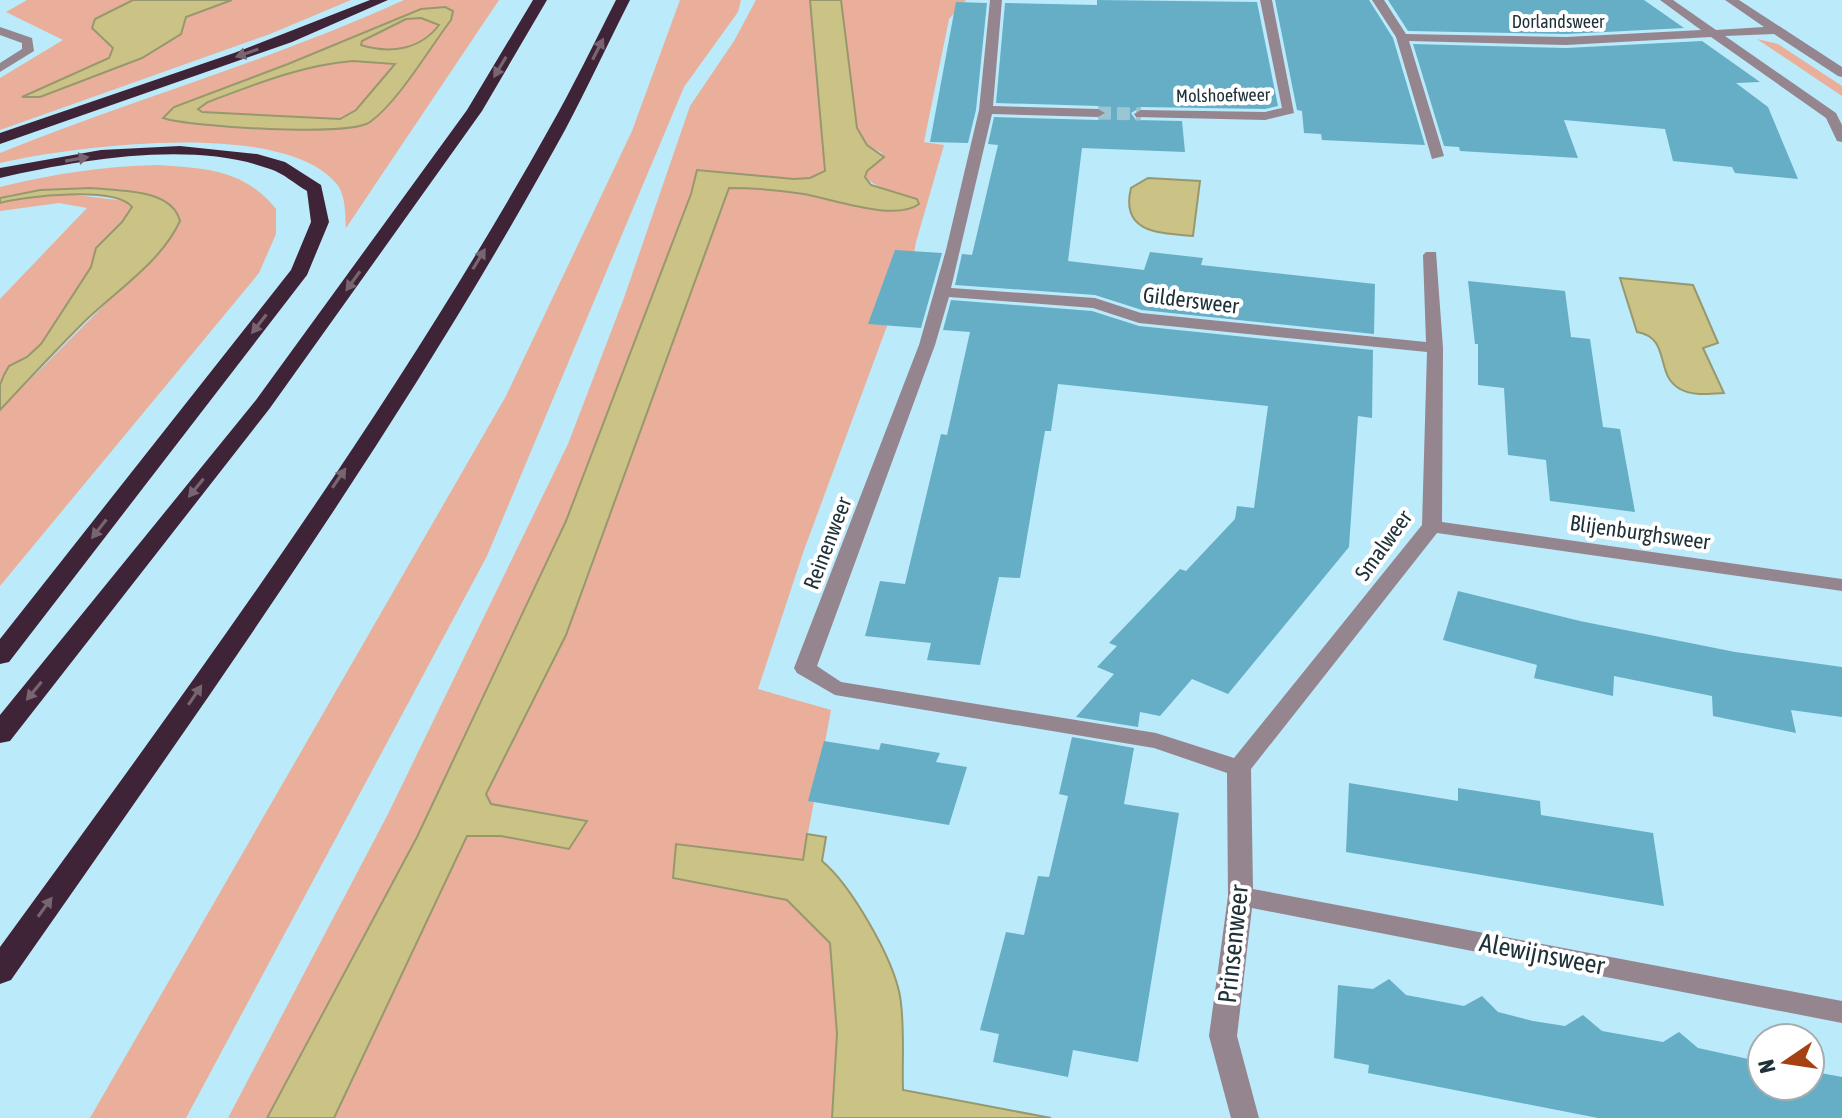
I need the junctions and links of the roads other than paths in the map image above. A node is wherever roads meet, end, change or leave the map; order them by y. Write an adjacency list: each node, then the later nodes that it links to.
1 (381, 0): 19 (highway, one-way to 19)
2 (540, 0): 28 (highway, one-way to 28)
3 (623, 0): 31 (highway, one-way to 3)
4 (996, 0): 15 (street, Reinenweer)
5 (1266, 0): 17 (street, Molshoefweer)
6 (1378, 0): 12 (street)
7 (1666, 0): 11 (street)
8 (1731, 0): 9 (street)
9 (1775, 30): 11 (street, Dorlandsweer); 14 (street)
10 (0, 31): 13 (street)
11 (1714, 33): 12 (street, Dorlandsweer); 18 (street)
12 (1402, 37): 20 (street)
13 (0, 68)
14 (1842, 73)
15 (986, 110): 16 (street); 23 (street, Reinenweer)
16 (1098, 113)
17 (1141, 114)
18 (1842, 138)
19 (0, 139)
20 (1437, 156)
21 (0, 173): 27 (highway, one-way to 27)
22 (1431, 255): 24 (street, Smalweer)
23 (943, 292): 24 (street, Gildersweer); 29 (street, Reinenweer)
24 (1435, 348): 25 (street, Smalweer)
25 (1432, 526): 26 (street, Blijenburghsweer); 29 (street, Smalweer)
26 (1842, 585)
27 (0, 656)
28 (0, 734)
29 (1239, 768): 30 (street, Prinsenweer)
30 (1241, 896): 32 (street, Alewijnsweer); 33 (street, Prinsenweer)
31 (0, 971)
32 (1842, 1012)
33 (1245, 1118)

